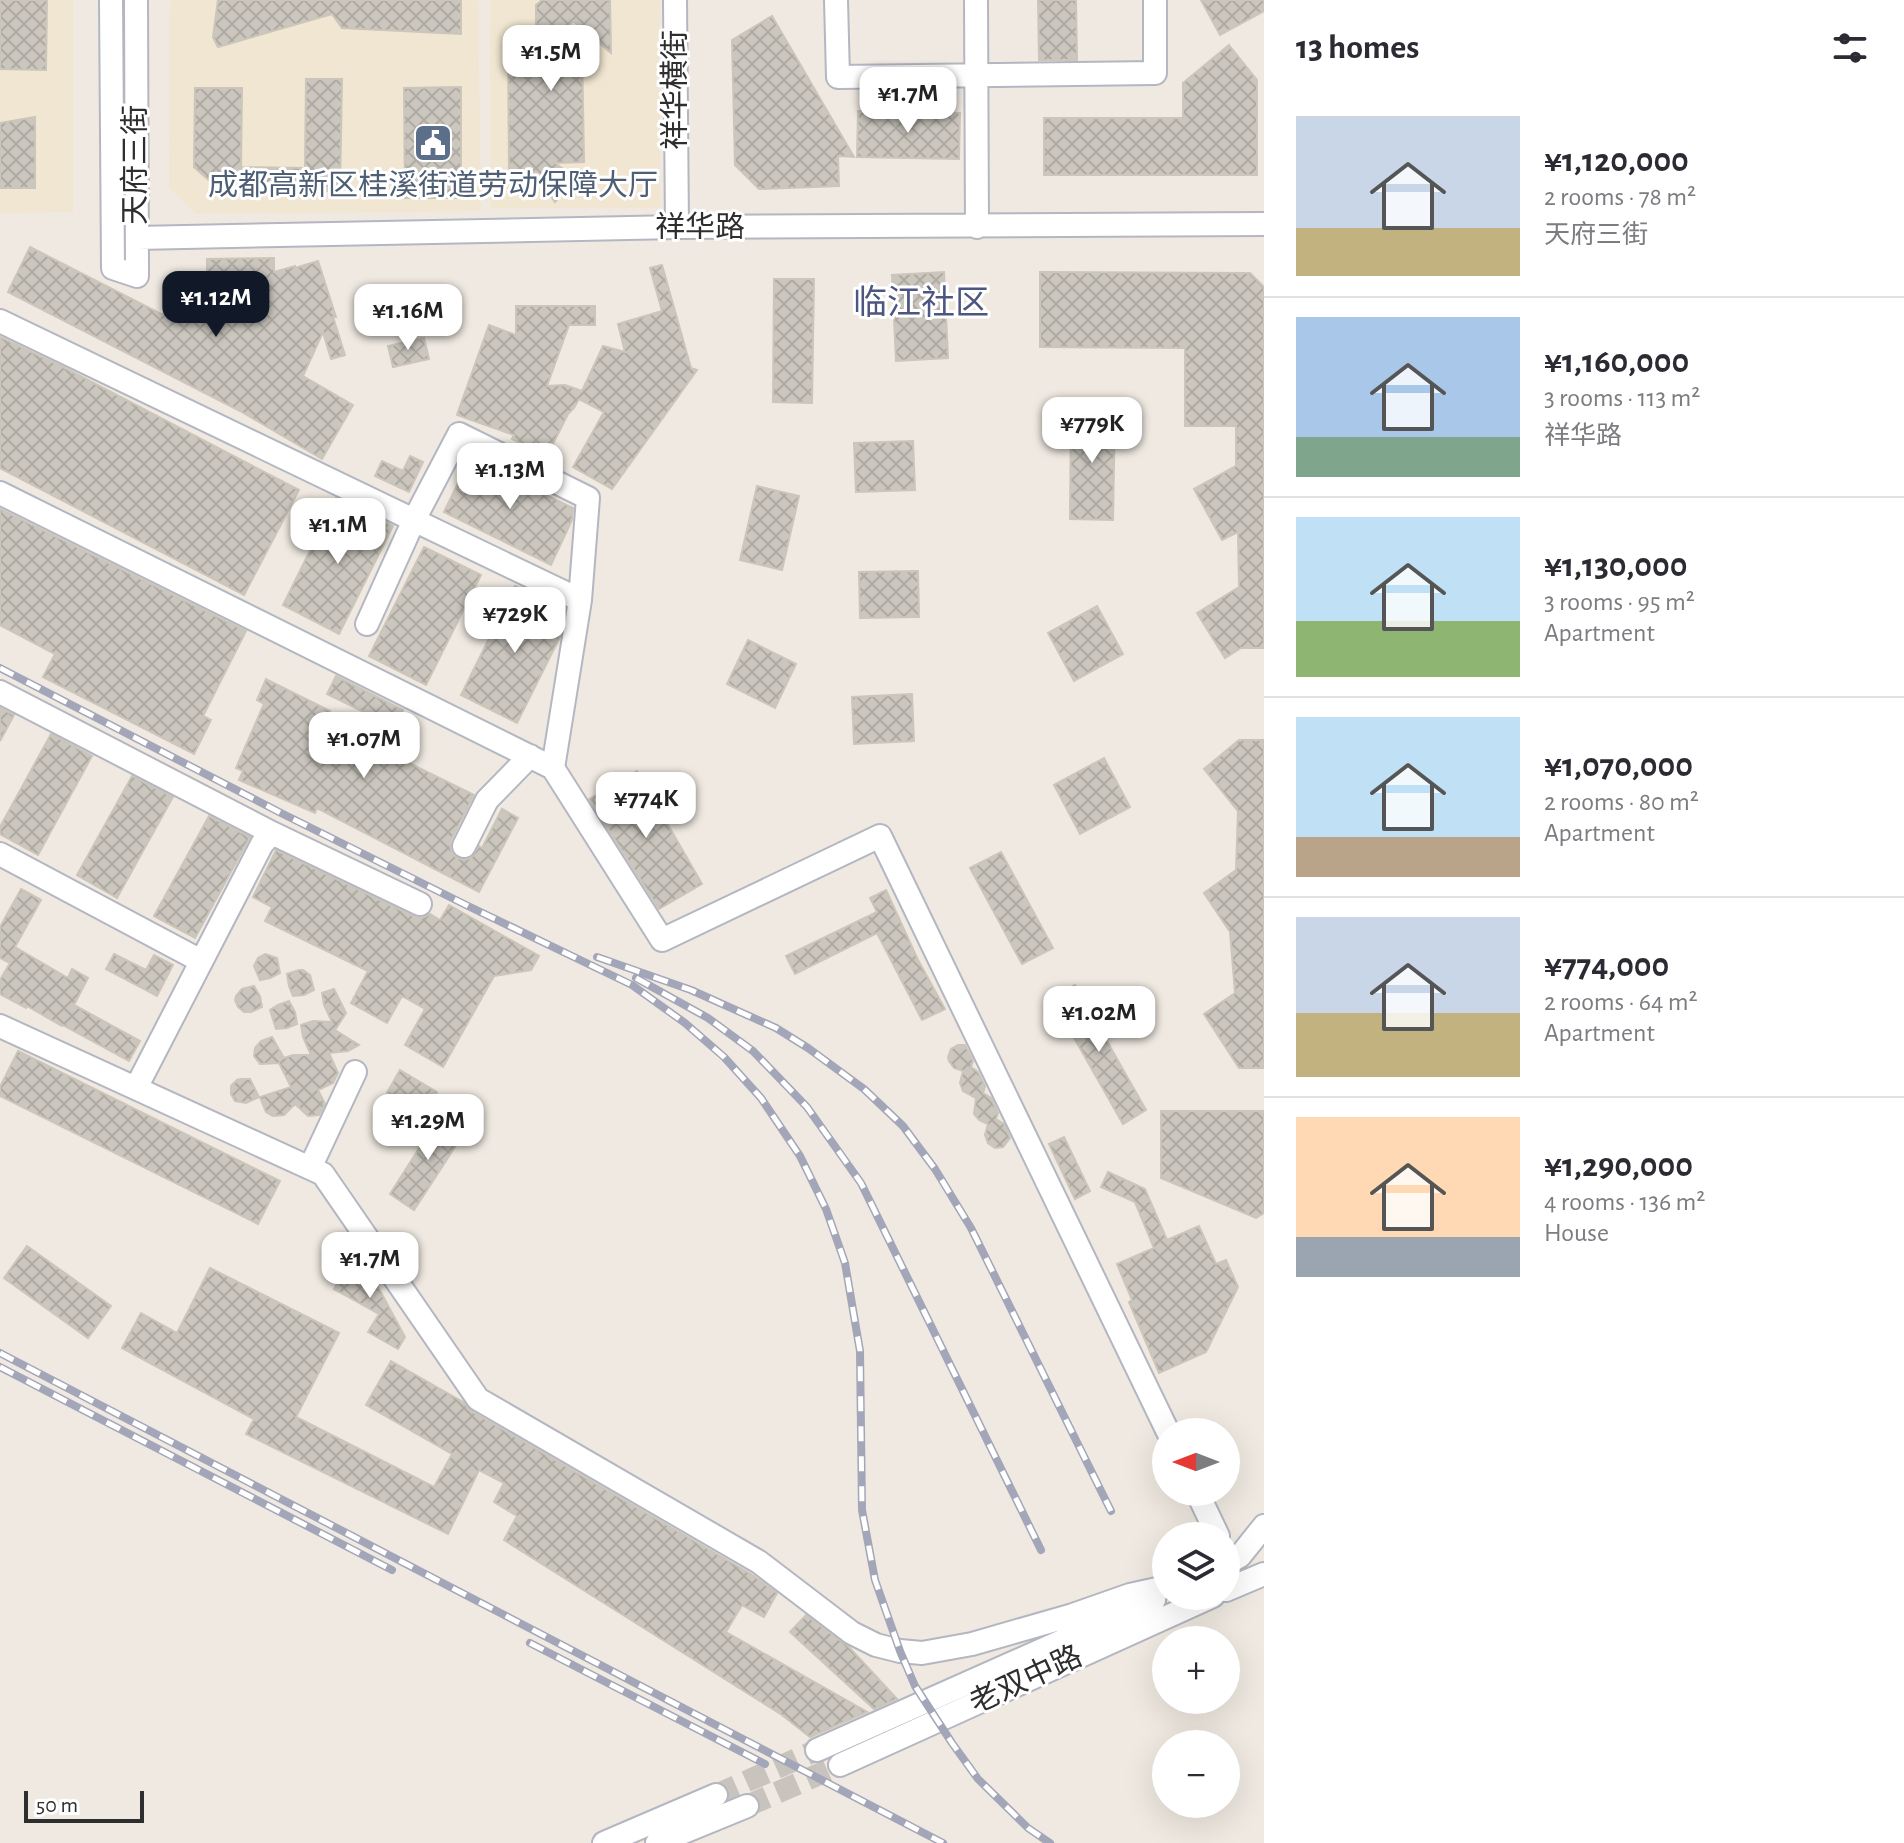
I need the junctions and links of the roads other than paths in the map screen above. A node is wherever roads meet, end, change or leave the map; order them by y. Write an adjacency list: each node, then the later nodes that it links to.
1 (111, 0): 11 (street, 天府三街)
2 (136, 0): 11 (street, 天府三街)
3 (675, 0): 9 (street, 祥华横街)
4 (836, 0): 7 (street)
5 (976, 0): 7 (street)
6 (1155, 0): 7 (street)
7 (976, 76): 10 (street)
8 (1264, 224): 10 (street, 祥华路)
9 (677, 227): 10 (street, 祥华路); 11 (street, 祥华路)
10 (977, 227)
11 (137, 238)
12 (0, 321): 14 (street)
13 (0, 493): 18 (street)
14 (414, 520): 15 (street); 15 (street); 16 (street)
15 (580, 600): 19 (street)
16 (367, 624)
17 (0, 692): 20 (street)
18 (530, 756): 19 (street); 21 (street)
19 (553, 768): 29 (street)
20 (272, 833): 23 (street); 24 (street)
21 (464, 846)
22 (0, 854): 24 (street)
23 (420, 904)
24 (201, 961): 27 (street)
25 (0, 1026): 27 (street)
26 (355, 1072): 28 (street)
27 (136, 1088): 28 (street)
28 (310, 1168): 34 (street)
29 (1161, 1418)
30 (1264, 1526): 31 (street)
31 (1240, 1548)
32 (1264, 1574): 33 (street)
33 (1240, 1584)
34 (1152, 1590)
35 (1152, 1601): 37 (street, 老双中路)
36 (1182, 1610): 38 (street, 老双中路)
37 (817, 1750)
38 (840, 1765)
39 (716, 1795): 41 (street)
40 (747, 1806): 42 (street)
41 (604, 1843)
42 (657, 1843)

